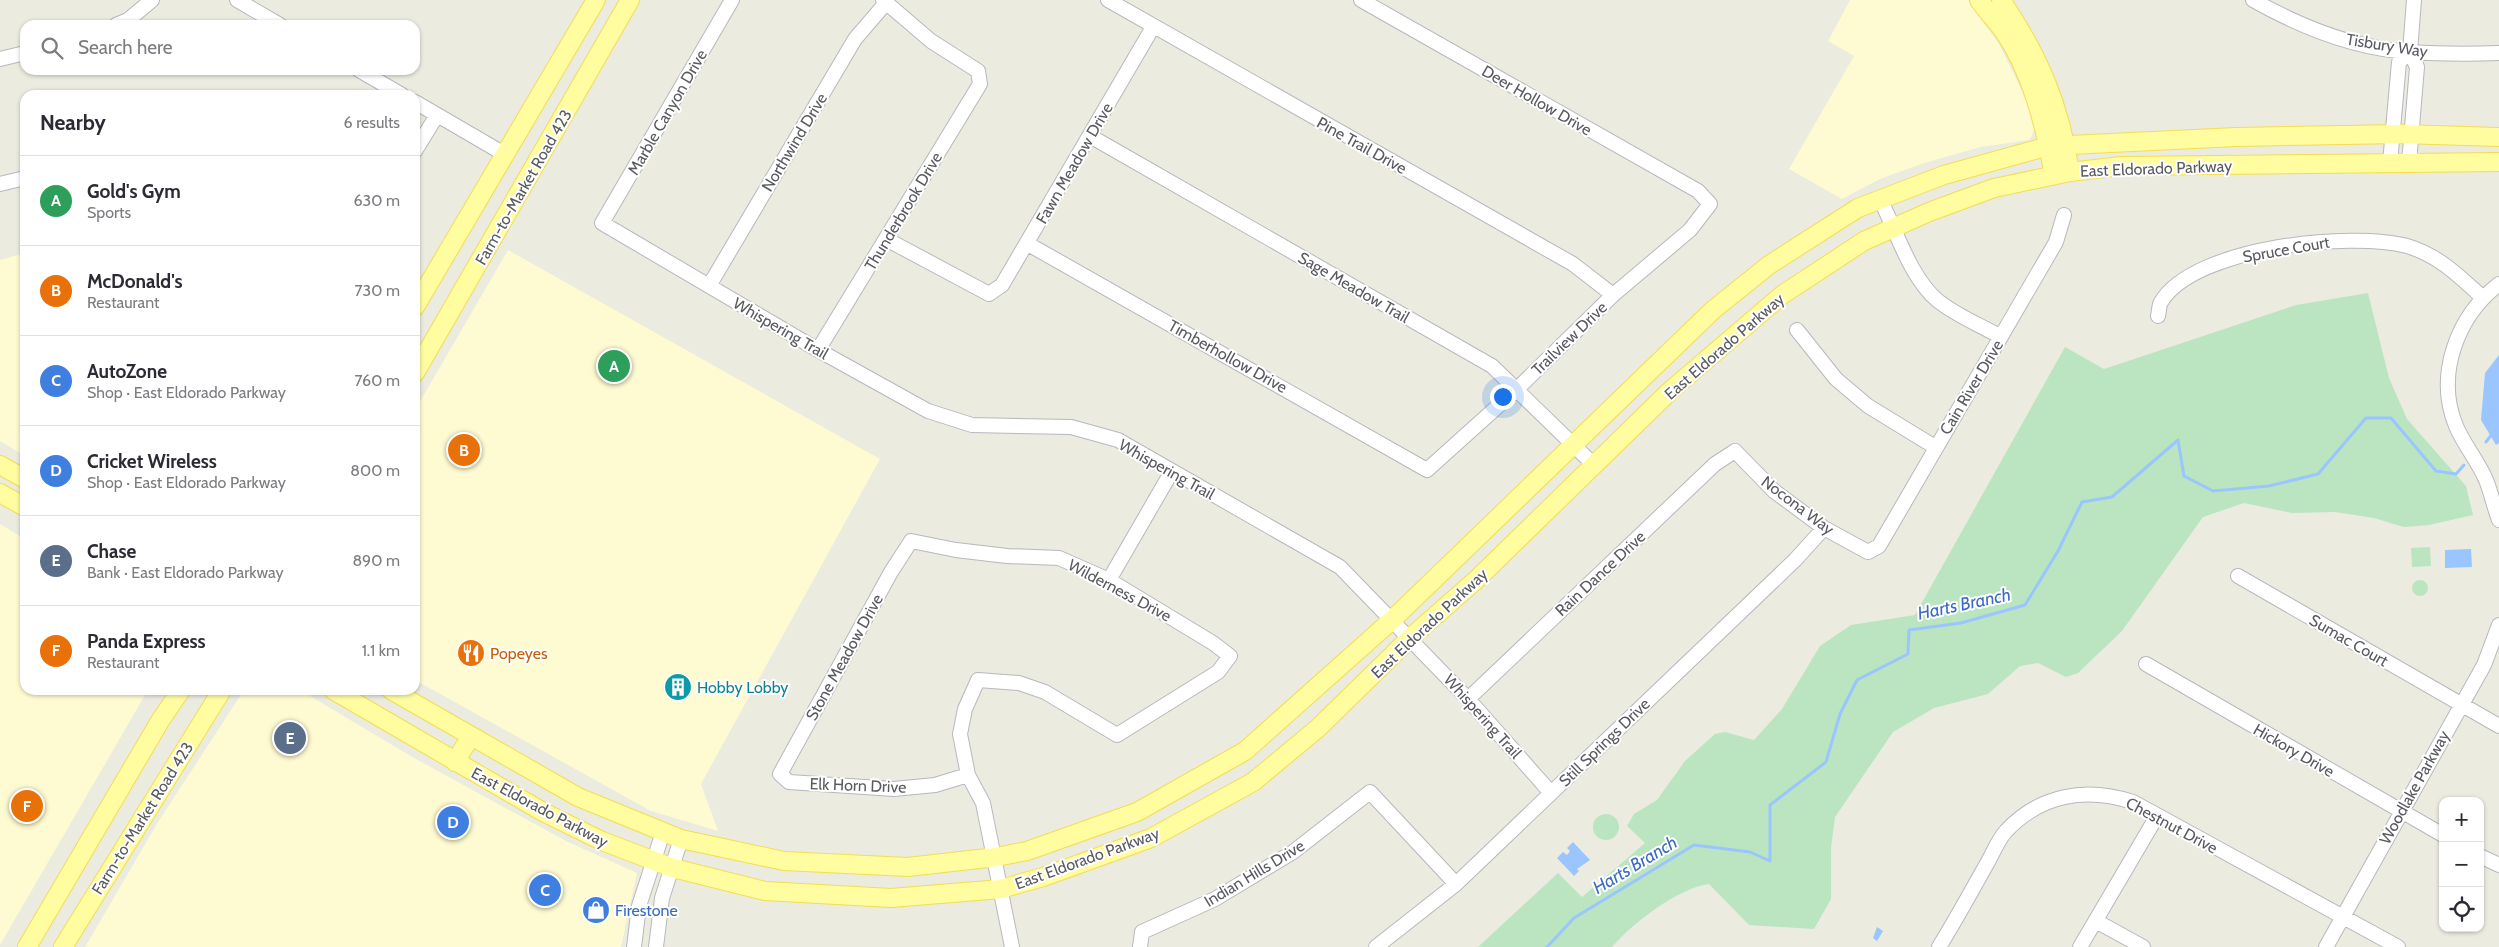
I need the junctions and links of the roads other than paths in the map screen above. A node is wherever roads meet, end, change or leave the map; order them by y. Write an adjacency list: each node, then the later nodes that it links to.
1 (152, 0): 13 (street)
2 (237, 0): 14 (street)
3 (596, 0): 16 (main road, Farm-to-Market Road 423)
4 (630, 0): 21 (main road, Farm-to-Market Road 423)
5 (732, 0): 44 (street, Marble Canyon Drive)
6 (1108, 0): 15 (street, Pine Trail Drive)
7 (1361, 0): 42 (street, Deer Hollow Drive)
8 (1978, 0): 32 (main road)
9 (2001, 0): 32 (main road)
10 (2254, 0): 17 (street, Tisbury Way)
11 (2414, 0): 17 (street)
12 (884, 2): 46 (street, Thunderbrook Drive); 49 (street, Northwind Drive)
13 (128, 20)
14 (271, 20)
15 (1153, 27): 28 (street, Fawn Meadow Drive); 50 (street, Pine Trail Drive)
16 (568, 48): 21 (main road); 33 (main road, Farm-to-Market Road 423)
17 (2410, 52): 18 (street, Tisbury Way); 26 (street); 27 (street)
18 (2499, 53)
19 (20, 54): 20 (street)
20 (0, 59)
21 (593, 63): 57 (main road, Farm-to-Market Road 423)
22 (368, 75): 23 (street)
23 (393, 90)
24 (420, 105): 25 (street)
25 (437, 115): 31 (street); 33 (street)
26 (2393, 135): 27 (main road, East Eldorado Parkway); 30 (main road, East Eldorado Parkway); 35 (street)
27 (2411, 135): 29 (main road, East Eldorado Parkway); 36 (street)
28 (1090, 136): 47 (street, Fawn Meadow Drive); 58 (street, Sage Meadow Trail)
29 (2499, 136)
30 (2236, 137): 32 (main road, East Eldorado Parkway); 37 (main road)
31 (420, 143)
32 (2057, 145): 38 (main road); 41 (main road, East Eldorado Parkway)
33 (506, 154): 52 (main road, Farm-to-Market Road 423)
34 (2499, 162): 36 (main road, East Eldorado Parkway)
35 (2390, 163): 36 (main road, East Eldorado Parkway); 37 (main road, East Eldorado Parkway)
36 (2409, 163)
37 (2235, 165): 38 (main road, East Eldorado Parkway)
38 (2062, 173): 45 (main road, East Eldorado Parkway)
39 (20, 179): 40 (street)
40 (0, 184)
41 (1880, 199): 45 (street); 59 (main road, East Eldorado Parkway)
42 (1710, 204): 50 (street, Trailview Drive)
43 (2064, 216): 55 (street, Cain River Drive)
44 (602, 223): 49 (street, Whispering Trail)
45 (1894, 228): 55 (street); 63 (main road, East Eldorado Parkway)
46 (886, 239): 47 (street, Fawn Meadow Drive); 56 (street, Thunderbrook Drive)
47 (1028, 244): 64 (street, Timberhollow Drive)
48 (2499, 284): 51 (street)
49 (709, 286): 56 (street, Whispering Trail)
50 (1613, 295): 58 (street, Trailview Drive)
51 (2482, 297): 53 (street, Spruce Court); 69 (street)
52 (420, 300)
53 (2158, 316)
54 (1797, 330): 60 (street)
55 (2001, 336): 60 (street, Cain River Drive)
56 (818, 350): 65 (street, Whispering Trail)
57 (420, 364)
58 (1517, 389): 59 (street, Sage Meadow Trail); 64 (street, Trailview Drive)
59 (1573, 444): 63 (street, Sage Meadow Trail); 75 (main road, East Eldorado Parkway)
60 (1935, 447): 72 (street, Cain River Drive)
61 (1735, 451): 70 (street, Nocona Way); 83 (street, Rain Dance Drive)
62 (0, 465): 66 (main road)
63 (1595, 466): 77 (main road, East Eldorado Parkway)
64 (1427, 470)
65 (1172, 471): 74 (street); 75 (street, Whispering Trail)
66 (20, 476)
67 (0, 493): 68 (main road)
68 (20, 504)
69 (2499, 520)
70 (1824, 528): 72 (street, Nocona Way); 90 (street, Still Springs Drive)
71 (911, 542): 74 (street, Wilderness Drive); 88 (street, Stone Meadow Drive)
72 (1868, 552)
73 (2238, 576): 84 (street, Sumac Court)
74 (1108, 580): 89 (street, Wilderness Drive)
75 (1392, 620): 77 (street, Whispering Trail); 96 (main road, East Eldorado Parkway)
76 (2499, 625): 84 (street, Woodlake Parkway)
77 (1410, 638): 83 (street, Whispering Trail); 102 (main road, East Eldorado Parkway)
78 (2146, 664): 91 (street, Hickory Drive)
79 (178, 695): 105 (main road, Farm-to-Market Road 423)
80 (219, 695): 106 (main road, Farm-to-Market Road 423)
81 (341, 695): 87 (main road, East Eldorado Parkway)
82 (400, 695): 86 (main road, East Eldorado Parkway)
83 (1468, 698): 90 (street, Whispering Trail)
84 (2460, 704): 85 (street, Sumac Court); 91 (street, Woodlake Parkway)
85 (2499, 726)
86 (471, 736): 87 (main road); 93 (main road, East Eldorado Parkway)
87 (455, 762): 98 (main road, East Eldorado Parkway)
88 (780, 774): 89 (street, Elk Horn Drive)
89 (968, 775): 96 (street)
90 (1551, 793): 101 (street, Still Springs Drive)
91 (2401, 811): 94 (street, Hickory Drive); 103 (street, Woodlake Parkway)
92 (2157, 816): 103 (street, Chestnut Drive); 104 (street); 112 (street, Chestnut Drive)
93 (663, 832): 95 (main road, East Eldorado Parkway); 98 (street)
94 (2439, 833)
95 (681, 839): 96 (main road, East Eldorado Parkway); 100 (street)
96 (996, 857): 102 (street)
97 (2484, 858): 99 (street)
98 (653, 862): 100 (main road, East Eldorado Parkway); 107 (street)
99 (2499, 865)
100 (672, 868): 102 (main road, East Eldorado Parkway); 108 (street)
101 (1456, 884): 110 (street, Indian Hills Drive); 111 (street, Still Springs Drive)
102 (1001, 889): 109 (street)
103 (2343, 916): 115 (street, Woodlake Parkway); 116 (street, Chestnut Drive)
104 (2096, 921): 113 (street); 114 (street)
105 (27, 947)
106 (63, 947)
107 (634, 947)
108 (656, 947)
109 (1012, 947)
110 (1140, 947)
111 (1376, 947)
112 (1939, 947)
113 (2080, 947)
114 (2143, 947)
115 (2326, 947)
116 (2398, 947)

